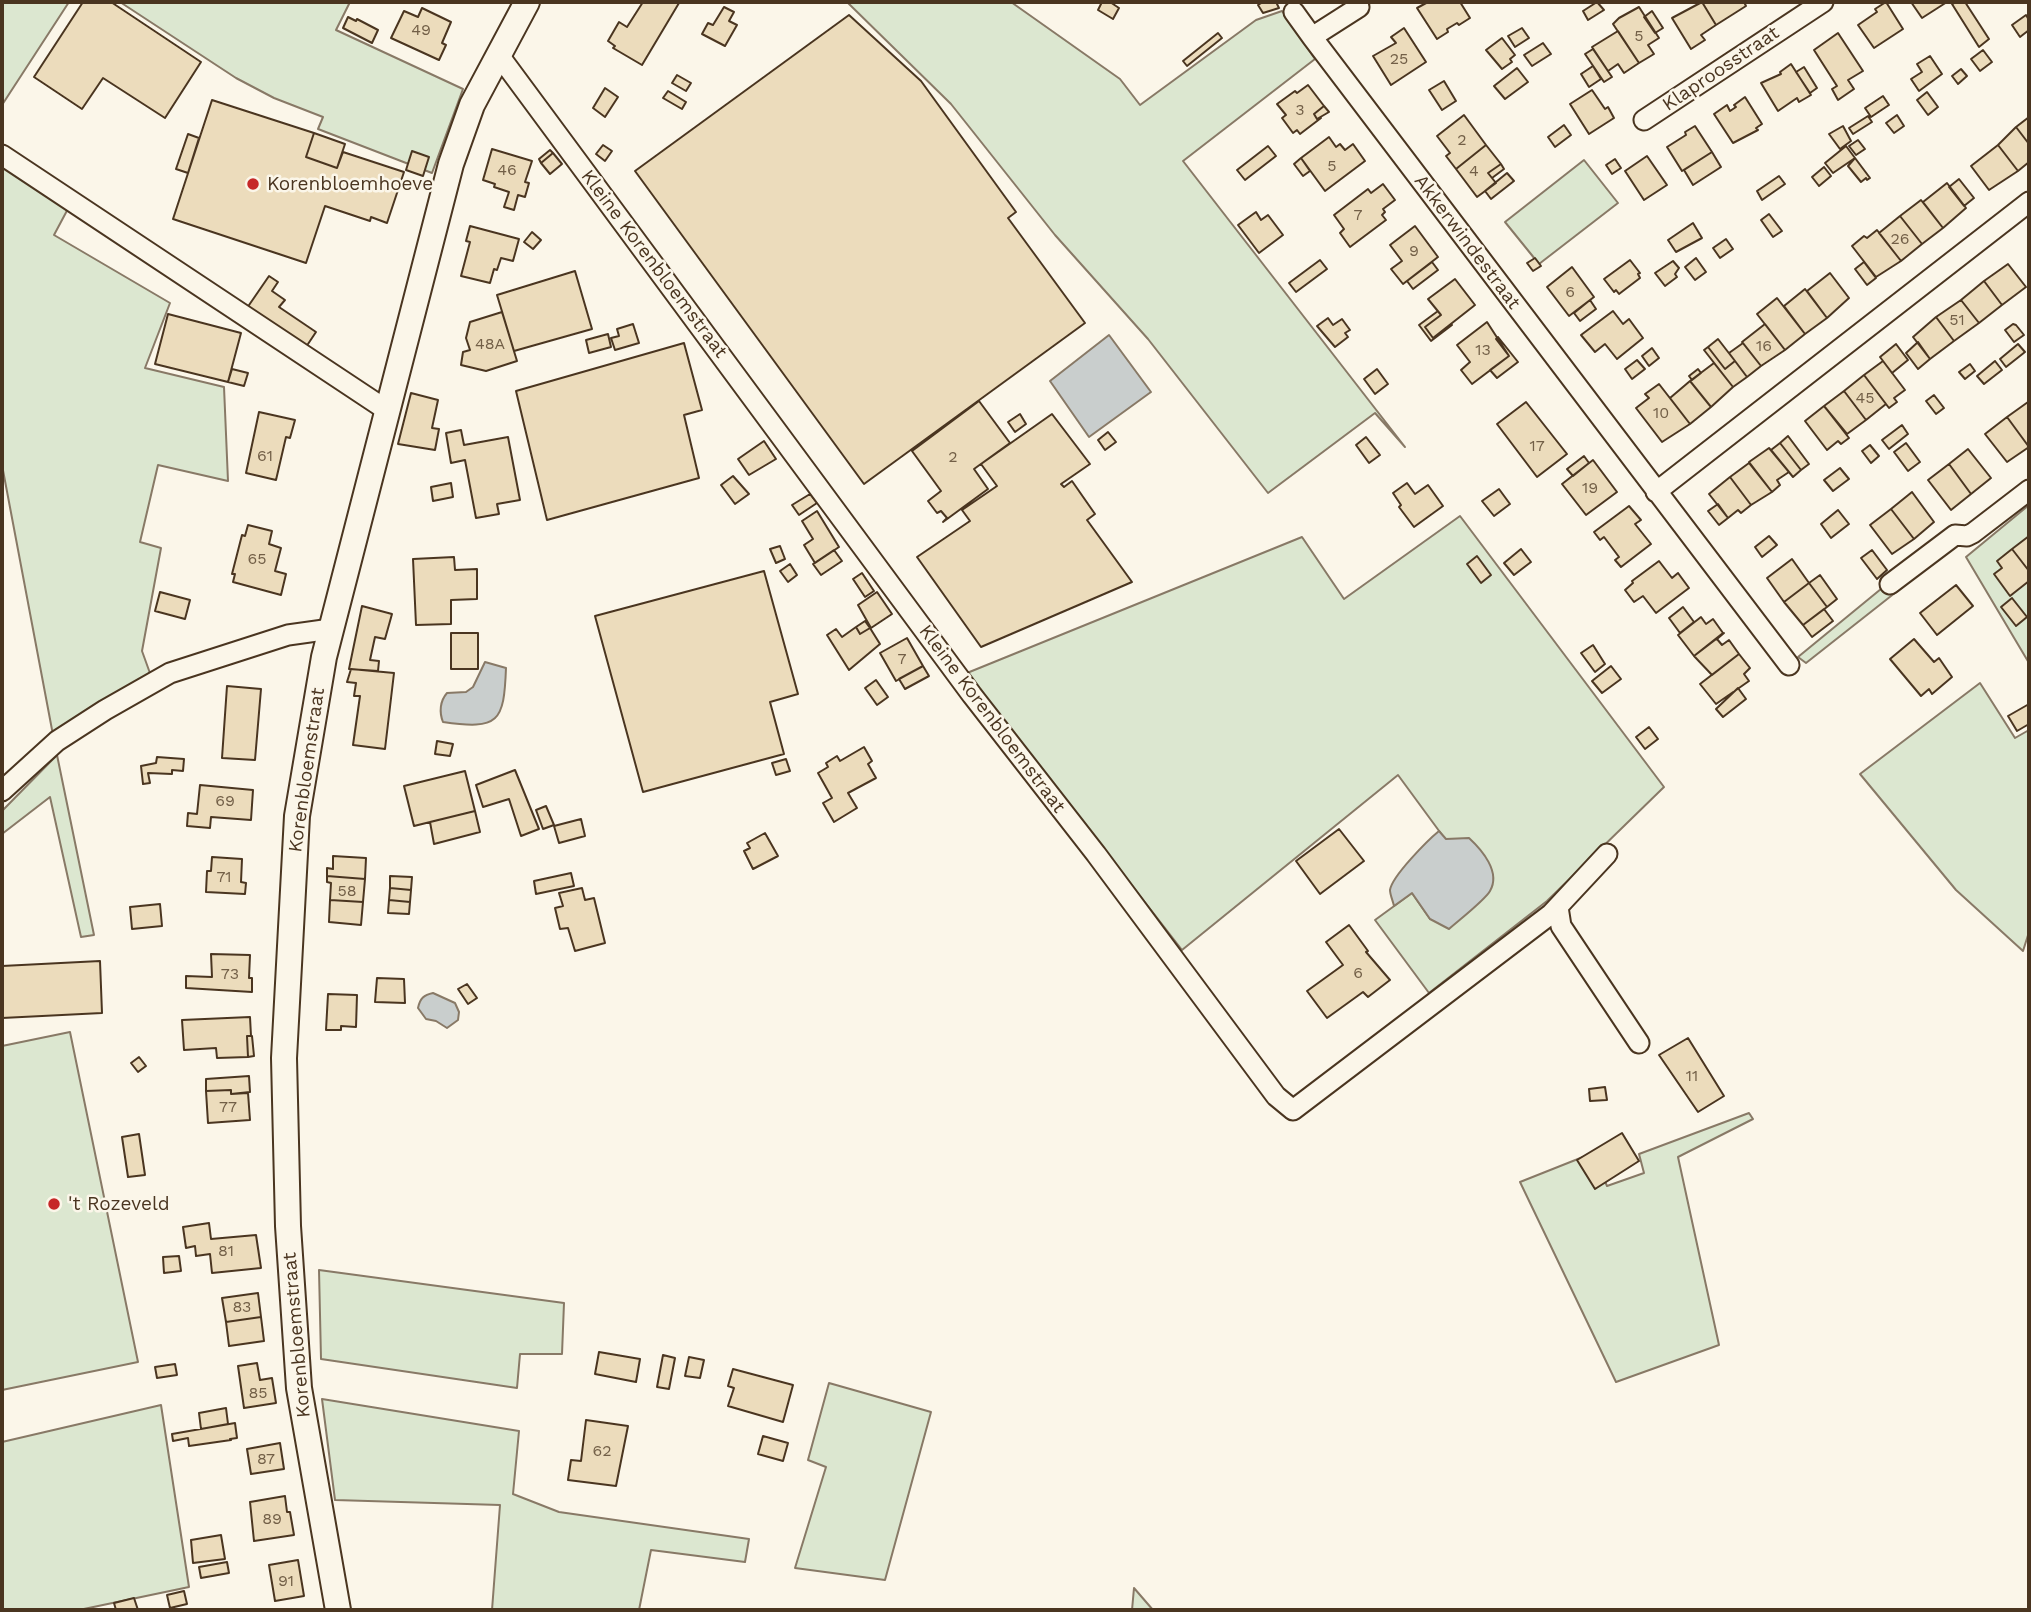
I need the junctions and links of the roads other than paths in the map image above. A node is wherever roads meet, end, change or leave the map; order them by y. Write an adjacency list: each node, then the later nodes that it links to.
1 (527, 2): 7 (street, Korenbloemstraat)
2 (1823, 2): 4 (street, Klaproosstraat)
3 (1361, 3): 6 (street)
4 (1792, 10): 8 (street, Klaproosstraat)
5 (1294, 12): 6 (street, Akkerwindestraat)
6 (1312, 37): 13 (street, Akkerwindestraat)
7 (498, 54): 11 (street, Korenbloemstraat); 19 (street, Kleine Korenbloemstraat)
8 (1644, 120)
9 (2, 155): 11 (street)
10 (2029, 202): 13 (street)
11 (387, 411): 15 (street, Korenbloemstraat)
12 (2029, 490): 14 (street)
13 (1656, 492): 16 (street, Akkerwindestraat)
14 (1889, 584)
15 (331, 629): 17 (street); 21 (street, Korenbloemstraat)
16 (1789, 665)
17 (2, 791)
18 (1607, 854): 19 (street)
19 (1558, 906): 20 (street)
20 (1639, 1043)
21 (338, 1610)

